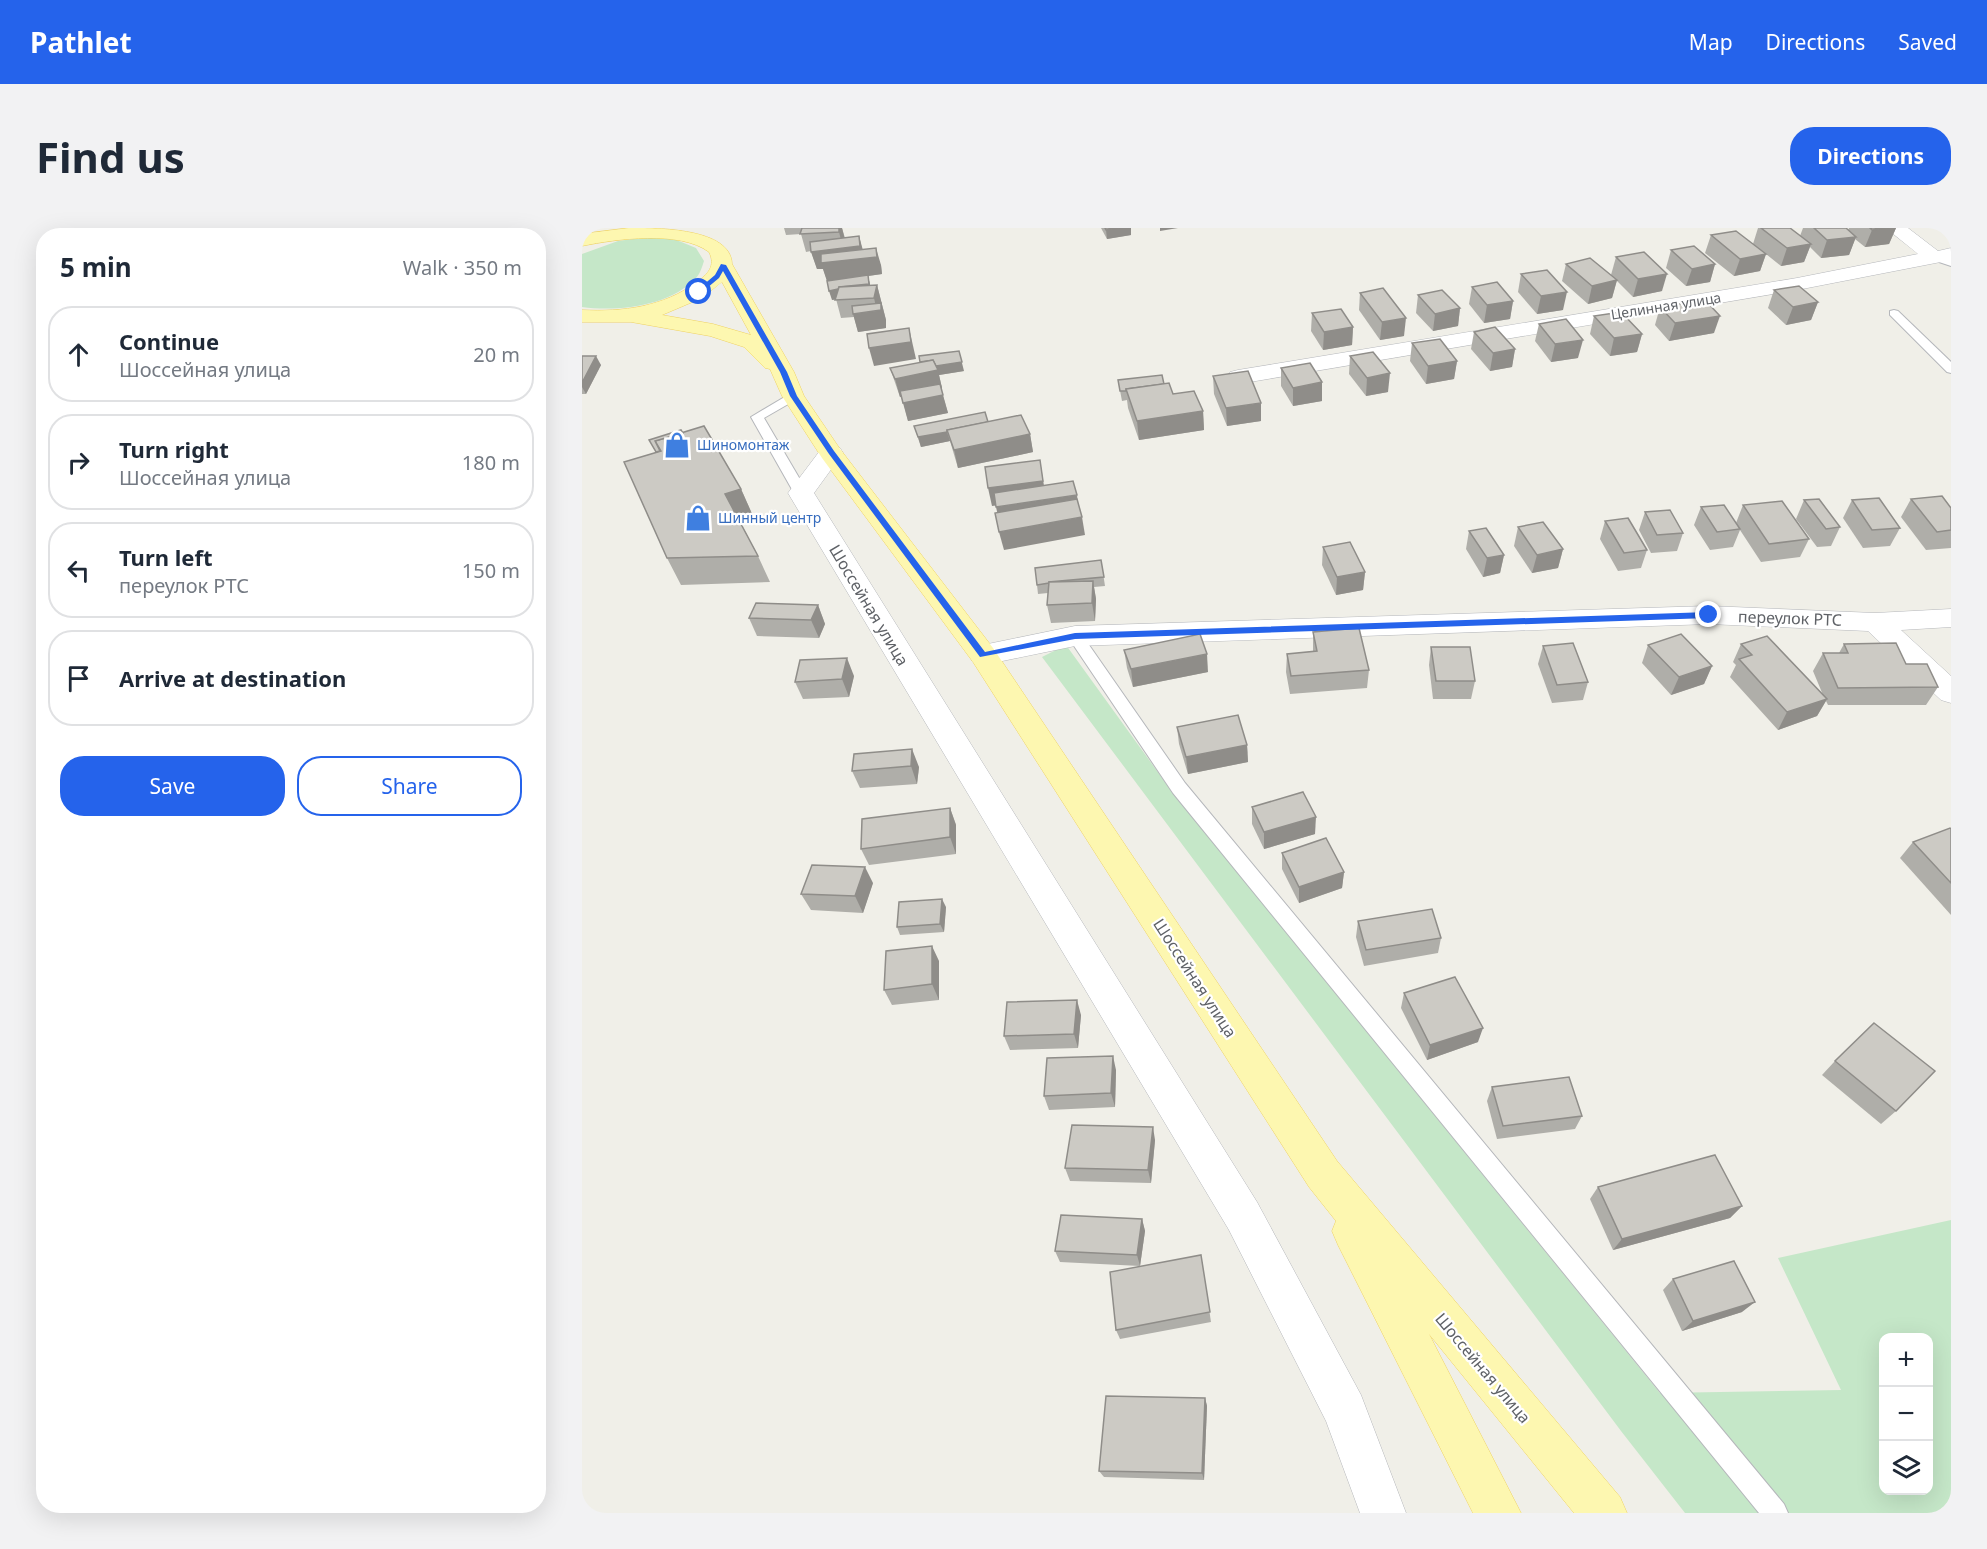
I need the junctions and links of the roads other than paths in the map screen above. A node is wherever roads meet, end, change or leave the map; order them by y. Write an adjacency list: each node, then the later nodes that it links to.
1 (589, 228): 4 (main road)
2 (1896, 228): 6 (street)
3 (706, 233): 5 (main road, Шоссейная улица); 7 (main road, Шоссейная улица)
4 (582, 234)
5 (582, 240)
6 (1945, 258): 13 (street, Целинная улица)
7 (723, 265): 9 (main road, Шоссейная улица); 12 (main road, Шоссейная улица)
8 (1894, 313): 11 (lane)
9 (630, 315): 10 (main road, Шоссейная улица); 12 (main road, Шоссейная улица)
10 (588, 317)
11 (1951, 369)
12 (783, 372): 14 (main road, Шоссейная улица)
13 (1238, 377)
14 (793, 396): 15 (main road, Шоссейная улица); 16 (lane)
15 (831, 453): 16 (street); 20 (main road, Шоссейная улица)
16 (801, 493): 24 (street, Шоссейная улица)
17 (1951, 618): 18 (street, переулок РТС)
18 (1875, 622): 19 (street, переулок РТС); 21 (street)
19 (1075, 636): 20 (street, переулок РТС); 26 (lane)
20 (983, 655): 22 (main road, Шоссейная улица)
21 (1951, 693)
22 (1323, 1174): 23 (main road, Шоссейная улица); 25 (main road)
23 (1594, 1504)
24 (1383, 1513)
25 (1498, 1513)
26 (1775, 1513)

